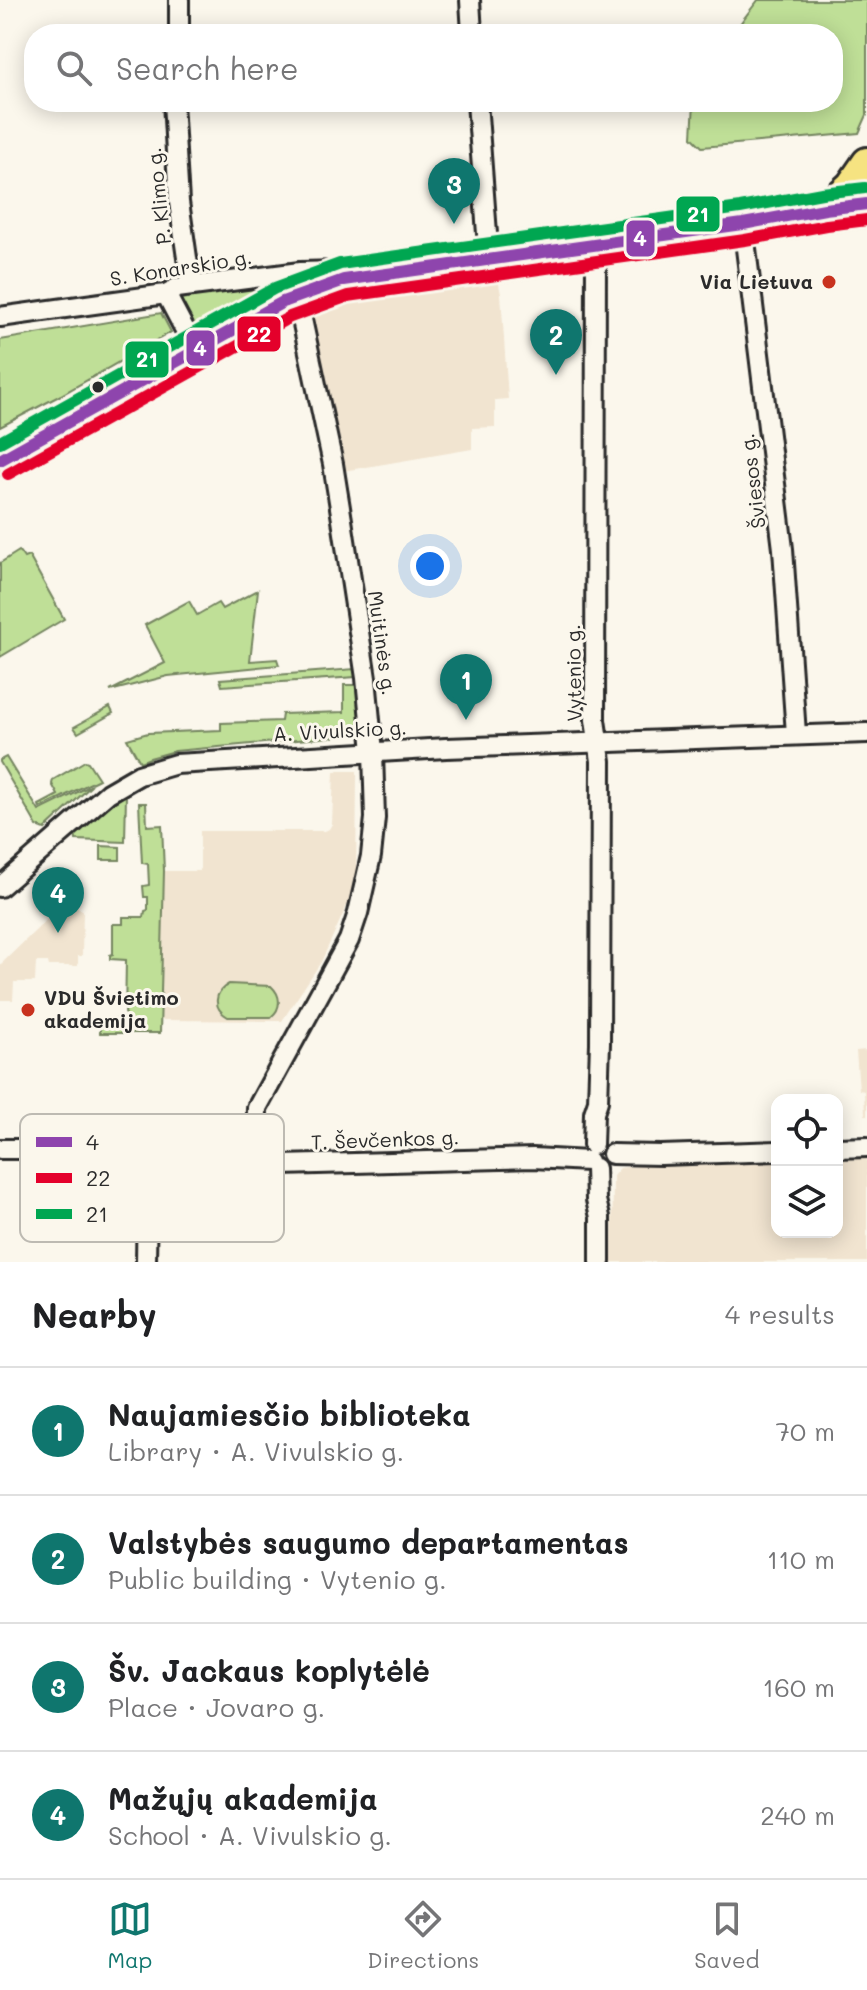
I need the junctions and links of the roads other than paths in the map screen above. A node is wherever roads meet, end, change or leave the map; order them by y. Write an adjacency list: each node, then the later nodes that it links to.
1 (179, 0): 3 (street)
2 (470, 0): 4 (street)
3 (179, 24)
4 (471, 24)
5 (174, 112): 14 (street, P. Klimo g.)
6 (478, 112): 12 (street)
7 (867, 162): 9 (main road)
8 (867, 204): 9 (main road)
9 (825, 209): 10 (main road)
10 (743, 224): 11 (main road); 21 (street, Šviesos g.)
11 (596, 245): 12 (main road); 22 (street, Vytenio g.)
12 (489, 260): 13 (main road)
13 (369, 277): 14 (street, S. Konarskio g.); 16 (main road)
14 (191, 286): 15 (street, S. Konarskio g.)
15 (166, 294): 17 (street, S. Konarskio g.); 18 (street)
16 (297, 296): 18 (main road); 23 (street, Muitinės g.)
17 (0, 317)
18 (196, 351): 19 (main road)
19 (0, 460)
20 (867, 733): 21 (street, A. Vivulskio g.)
21 (796, 734): 22 (street, A. Vivulskio g.)
22 (598, 743): 23 (street, A. Vivulskio g.); 29 (street, Vytenio g.)
23 (373, 752): 24 (street, A. Vivulskio g.); 25 (street, Muitinės g.)
24 (0, 887)
25 (257, 1114)
26 (867, 1147): 27 (street)
27 (843, 1148)
28 (771, 1151): 29 (street, T. Ševčenkos g.)
29 (600, 1157): 30 (street, T. Ševčenkos g.); 33 (street, Vytenio g.)
30 (284, 1165)
31 (146, 1242): 32 (street)
32 (146, 1262)
33 (600, 1262)

